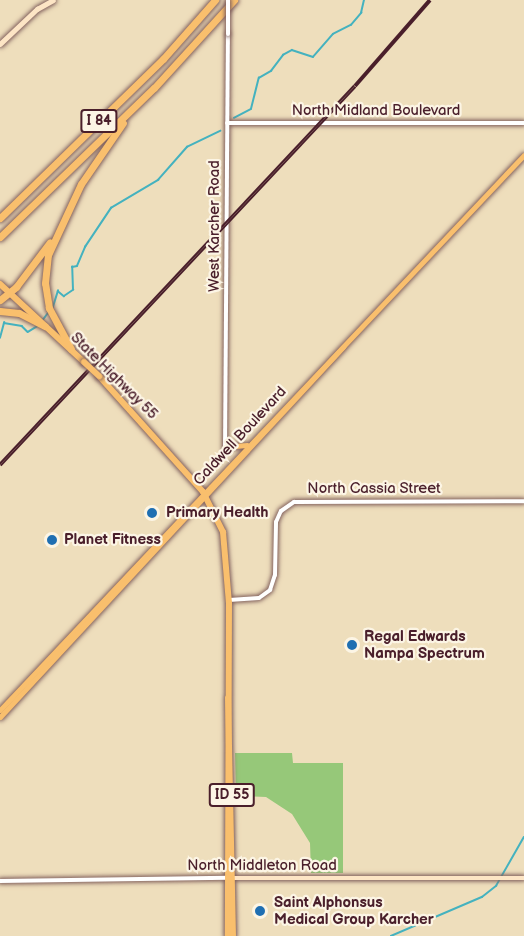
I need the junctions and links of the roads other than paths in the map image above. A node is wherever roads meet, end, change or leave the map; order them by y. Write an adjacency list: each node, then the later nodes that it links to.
1 (53, 0): 5 (main road)
2 (215, 0): 11 (highway, I 84)
3 (228, 0): 7 (street, West Karcher Road, bridge)
4 (234, 0): 6 (highway, I 84)
5 (0, 44)
6 (154, 88): 10 (highway, ID 55); 12 (highway, I 84)
7 (227, 123): 8 (street, North Midland Boulevard); 21 (street, West Karcher Road)
8 (524, 123)
9 (524, 155): 19 (main road, Caldwell Boulevard)
10 (81, 184): 14 (highway); 18 (highway, ID 55)
11 (0, 218)
12 (0, 237)
13 (0, 284): 14 (highway, State Highway 55 / ID 55)
14 (9, 292): 15 (highway); 17 (highway, State Highway 55 / ID 55)
15 (0, 300)
16 (1, 311): 17 (highway)
17 (45, 326): 18 (highway, State Highway 55 / ID 55)
18 (58, 332): 20 (highway, ID 55)
19 (343, 347): 22 (main road, Caldwell Boulevard); 24 (main road, Caldwell Boulevard)
20 (71, 349): 24 (highway, State Highway 55 / ID 55, bridge)
21 (227, 441): 22 (main road); 23 (street, West Karcher Road)
22 (249, 444): 24 (main road, Caldwell Boulevard)
23 (225, 452)
24 (205, 495): 26 (main road, Caldwell Boulevard); 27 (highway, ID 55)
25 (524, 501): 27 (street, North Cassia Street)
26 (133, 570): 29 (main road); 30 (main road)
27 (229, 600): 28 (highway, ID 55)
28 (228, 698): 31 (highway, ID 55); 31 (highway, ID 55)
29 (0, 710)
30 (0, 717)
31 (231, 878): 32 (main road, North Middleton Road); 33 (street, North Middleton Road); 34 (highway, ID 55); 35 (highway, ID 55)
32 (524, 878)
33 (0, 881)
34 (228, 936)
35 (233, 936)

